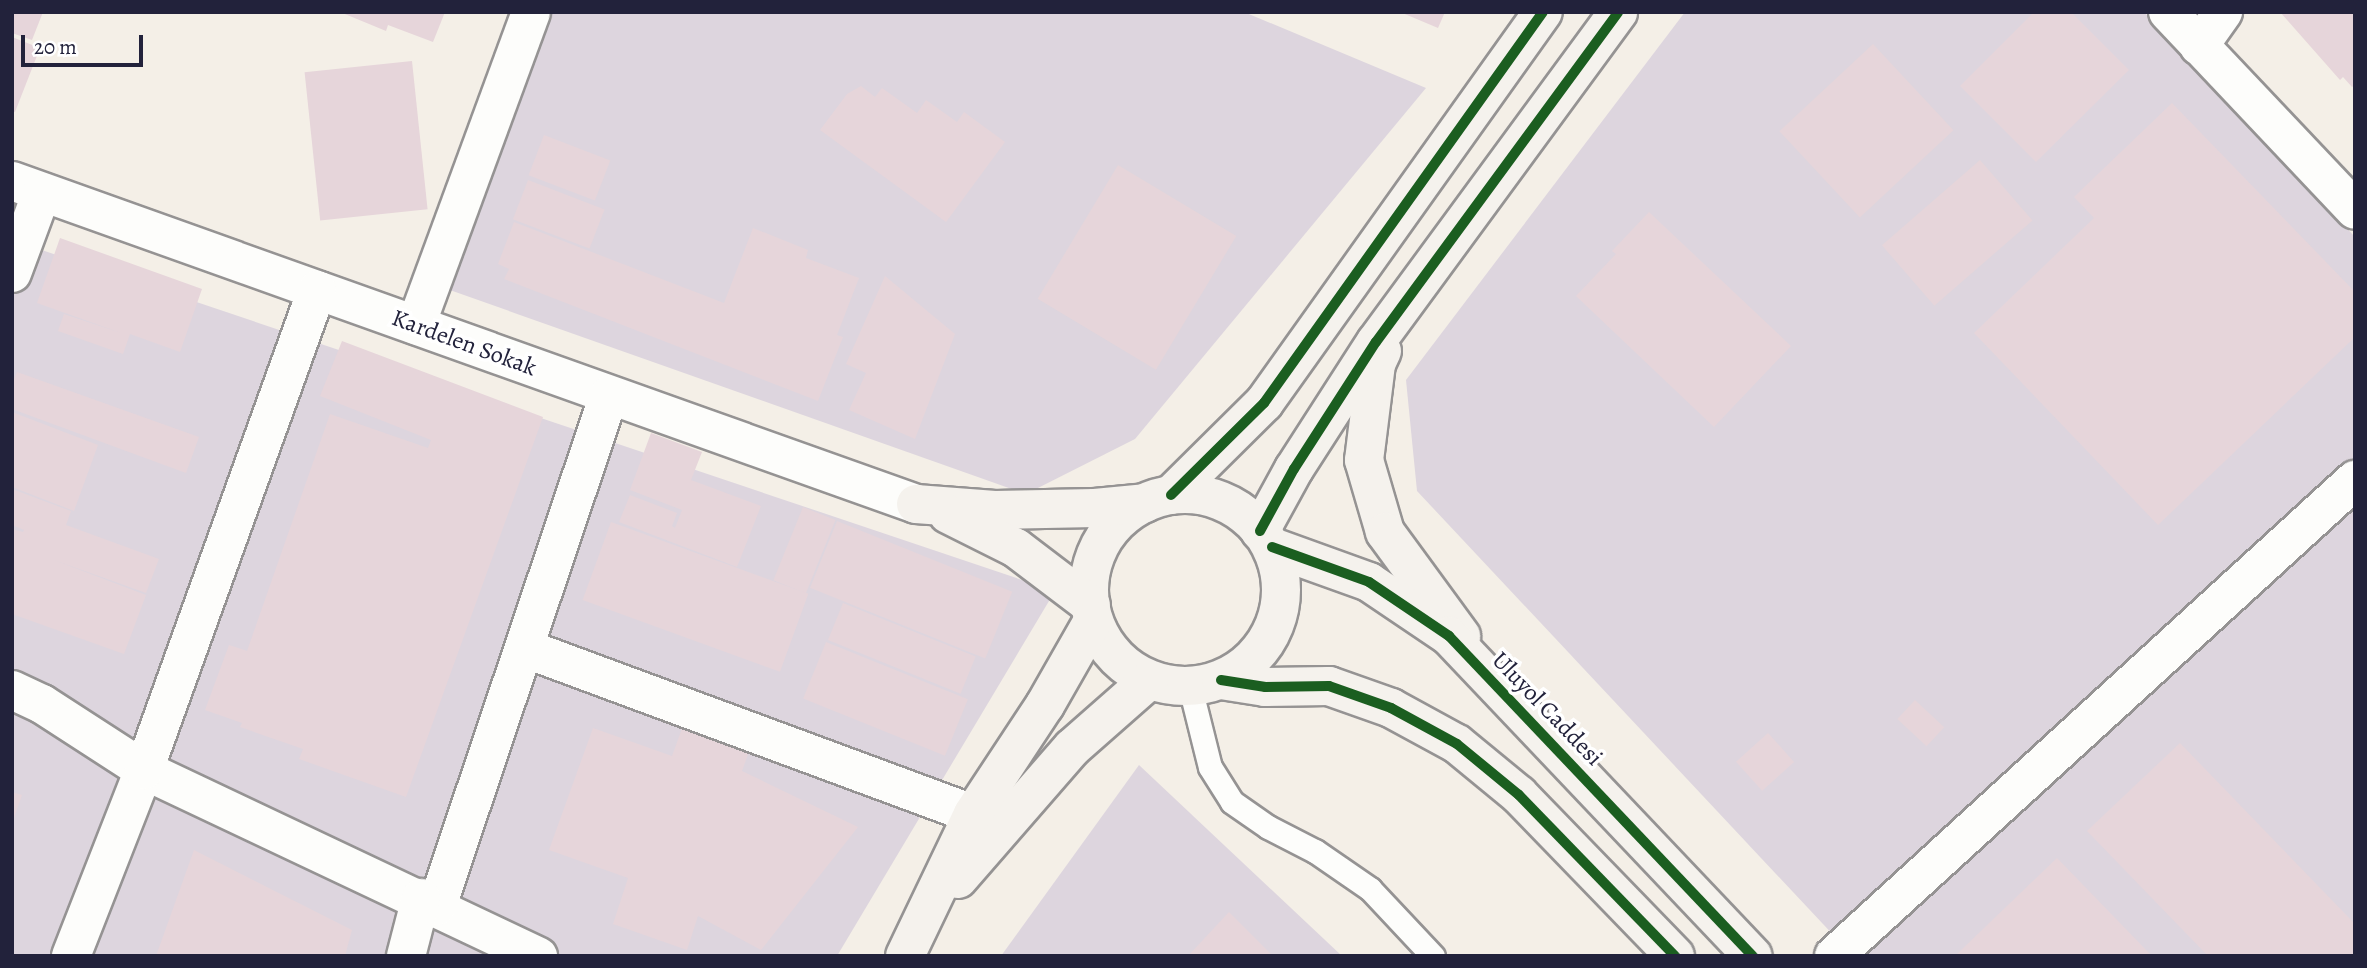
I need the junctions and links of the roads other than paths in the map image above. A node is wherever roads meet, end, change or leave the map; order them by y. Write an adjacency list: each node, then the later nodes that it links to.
1 (531, 12): 12 (street)
2 (1543, 12): 15 (main road)
3 (1618, 12): 11 (main road)
4 (2168, 12): 6 (street)
5 (2223, 12): 6 (street)
6 (2199, 46): 8 (street)
7 (27, 187): 9 (street); 10 (street, Kardelen Sokak)
8 (2355, 210)
9 (12, 273)
10 (317, 290): 12 (street, Kardelen Sokak); 24 (street)
11 (1399, 310): 17 (main road); 21 (main road)
12 (416, 325): 13 (street, Kardelen Sokak)
13 (609, 395): 16 (street, Kardelen Sokak); 19 (street)
14 (2355, 480): 35 (street)
15 (1160, 499): 16 (main road); 17 (main road); 18 (main road)
16 (916, 504): 18 (main road)
17 (1266, 539): 21 (main road, Uluyol Caddesi); 22 (main road)
18 (1092, 613): 20 (main road); 25 (main road)
19 (524, 648): 25 (street); 26 (street)
20 (1149, 680): 22 (main road); 27 (main road)
21 (1491, 681): 34 (main road, Uluyol Caddesi)
22 (1205, 683): 32 (lane); 33 (main road)
23 (12, 690): 24 (street)
24 (144, 770): 26 (street); 28 (street)
25 (973, 814): 27 (main road)
26 (429, 902): 29 (street); 30 (street)
27 (923, 922): 31 (main road)
28 (71, 956)
29 (406, 956)
30 (538, 956)
31 (905, 956)
32 (1433, 956)
33 (1675, 956)
34 (1753, 956)
35 (1833, 956)

